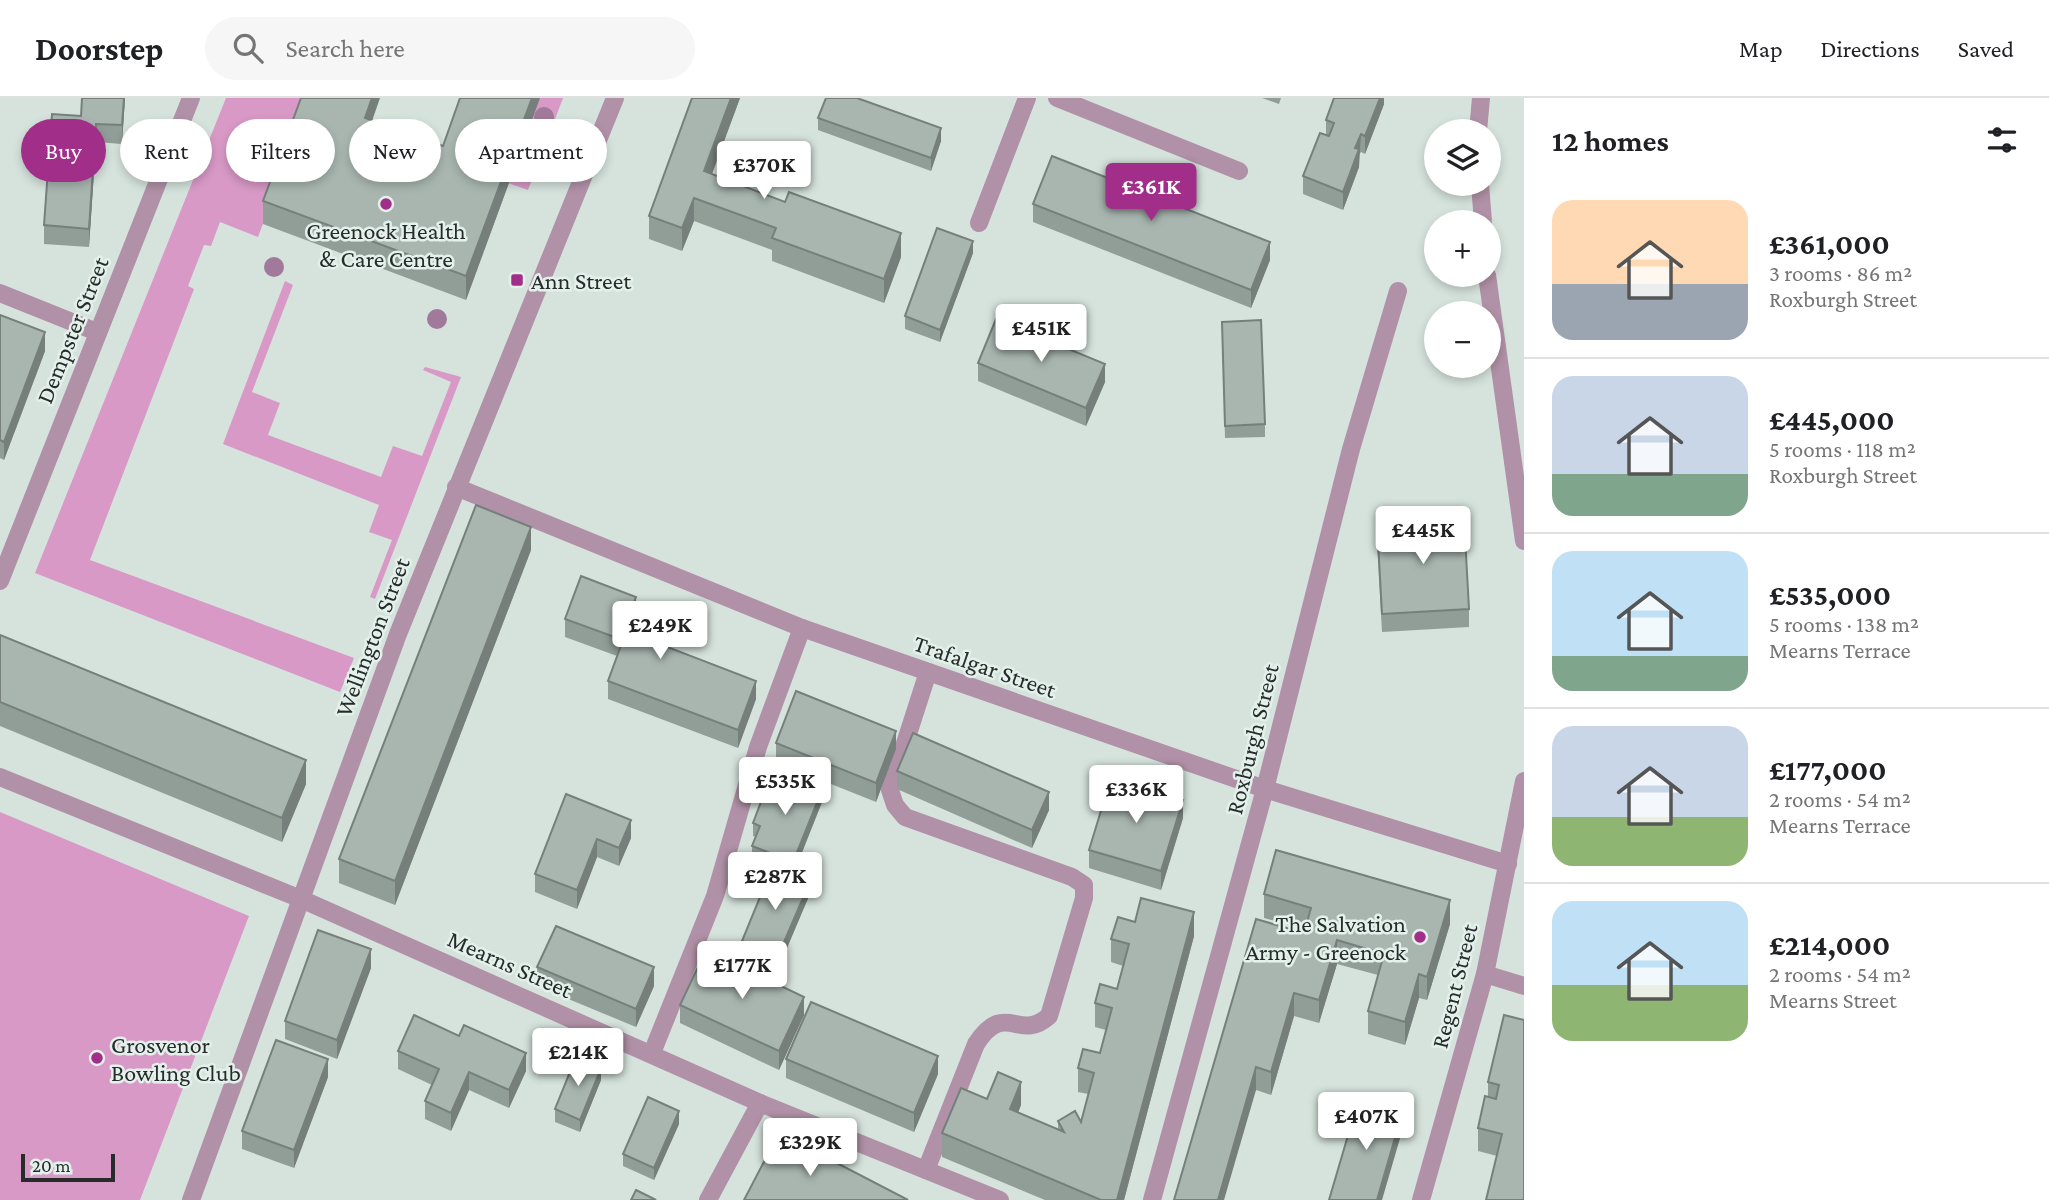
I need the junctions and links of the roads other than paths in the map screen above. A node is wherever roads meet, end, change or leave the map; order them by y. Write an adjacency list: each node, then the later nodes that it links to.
1 (191, 98): 12 (street, Dempster Street)
2 (615, 98): 13 (street, Wellington Street)
3 (1027, 98): 8 (street)
4 (1057, 98): 7 (street)
5 (1481, 98): 6 (street)
6 (1479, 119)
7 (1239, 171)
8 (979, 223)
9 (1489, 287): 14 (street)
10 (1398, 291): 20 (street, Roxburgh Street)
11 (0, 293): 12 (street)
12 (97, 332): 15 (street, Dempster Street)
13 (456, 487): 16 (street, Trafalgar Street); 22 (street, Wellington Street)
14 (1524, 541)
15 (0, 581)
16 (802, 628): 17 (street, Trafalgar Street); 25 (street)
17 (928, 672): 20 (street, Trafalgar Street); 27 (street)
18 (0, 777): 22 (street, Mearns Street)
19 (1524, 781): 21 (street, Regent Street)
20 (1265, 789): 21 (street, Trafalgar Street); 31 (street, Roxburgh Street)
21 (1508, 864): 23 (street, Regent Street)
22 (301, 900): 25 (street, Mearns Street); 28 (street, Wellington Street)
23 (1485, 974): 24 (street); 32 (street, Regent Street)
24 (1524, 986)
25 (652, 1053): 26 (street, Mearns Street)
26 (760, 1103): 27 (street, Mearns Street); 29 (street)
27 (926, 1170): 30 (street, Mearns Street)
28 (191, 1200)
29 (708, 1200)
30 (1000, 1200)
31 (1152, 1200)
32 (1421, 1200)

